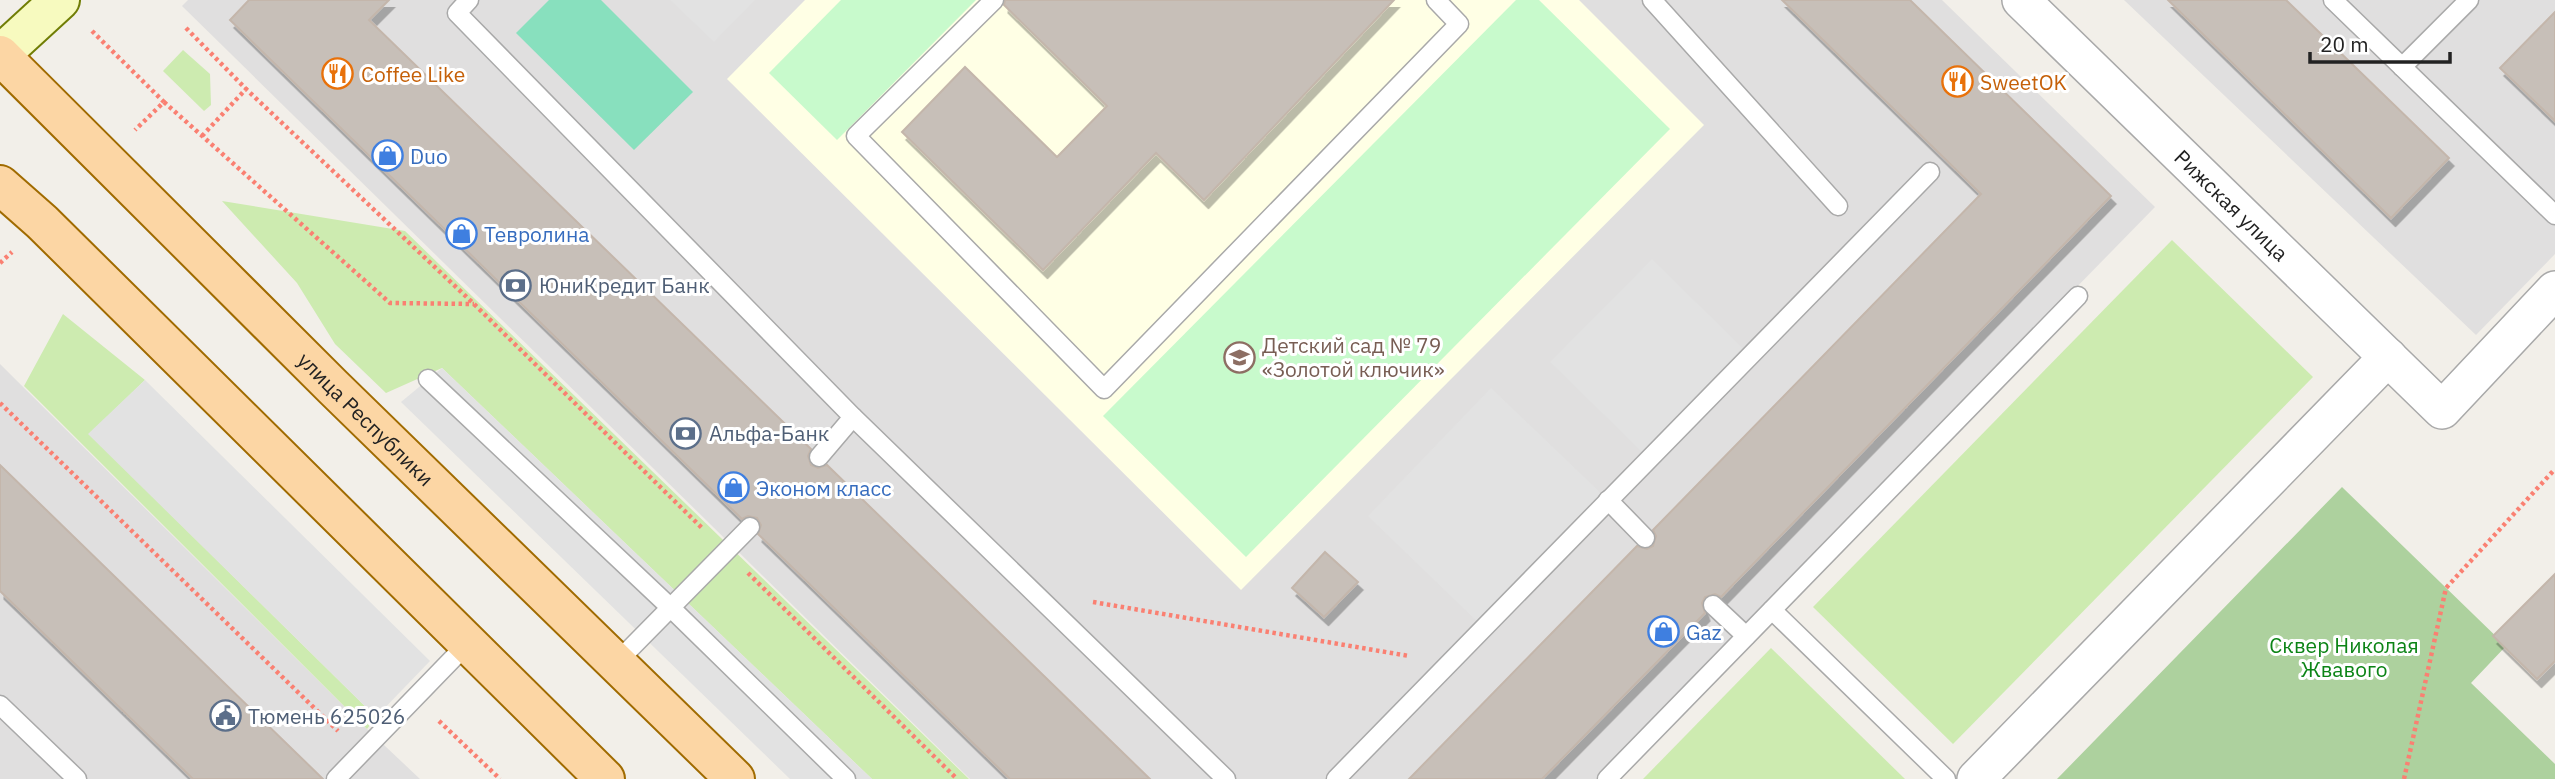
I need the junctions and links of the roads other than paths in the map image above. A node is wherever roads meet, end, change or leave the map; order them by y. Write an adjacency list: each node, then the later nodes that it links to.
1 (60, 0): 9 (main road)
2 (469, 0): 19 (lane)
3 (994, 0): 4 (lane)
4 (1436, 0)
5 (1652, 0): 13 (lane)
6 (2021, 0): 17 (street, Рижская улица)
7 (2333, 0): 10 (lane)
8 (2469, 0): 10 (lane)
9 (0, 55): 29 (main road, улица Республики)
10 (2402, 67): 14 (lane)
11 (1930, 172): 21 (lane)
12 (0, 185): 28 (main road)
13 (1838, 206)
14 (2555, 215)
15 (2555, 290): 17 (street, Рижская улица)
16 (2078, 296): 26 (lane)
17 (2388, 357): 40 (street)
18 (428, 379): 25 (lane)
19 (853, 417): 20 (lane); 36 (lane)
20 (819, 457)
21 (1608, 500): 23 (lane); 37 (lane)
22 (750, 527): 25 (lane)
23 (1645, 538)
24 (1713, 605): 27 (lane)
25 (672, 609): 29 (lane); 35 (lane)
26 (1772, 610): 27 (lane); 39 (lane)
27 (1746, 636): 38 (lane)
28 (467, 644): 32 (lane); 33 (main road)
29 (617, 662): 34 (main road, улица Республики)
30 (0, 705): 31 (lane)
31 (77, 779)
32 (336, 779)
33 (604, 779)
34 (735, 779)
35 (846, 779)
36 (1226, 779)
37 (1336, 779)
38 (1607, 779)
39 (1946, 779)
40 (1976, 779)

